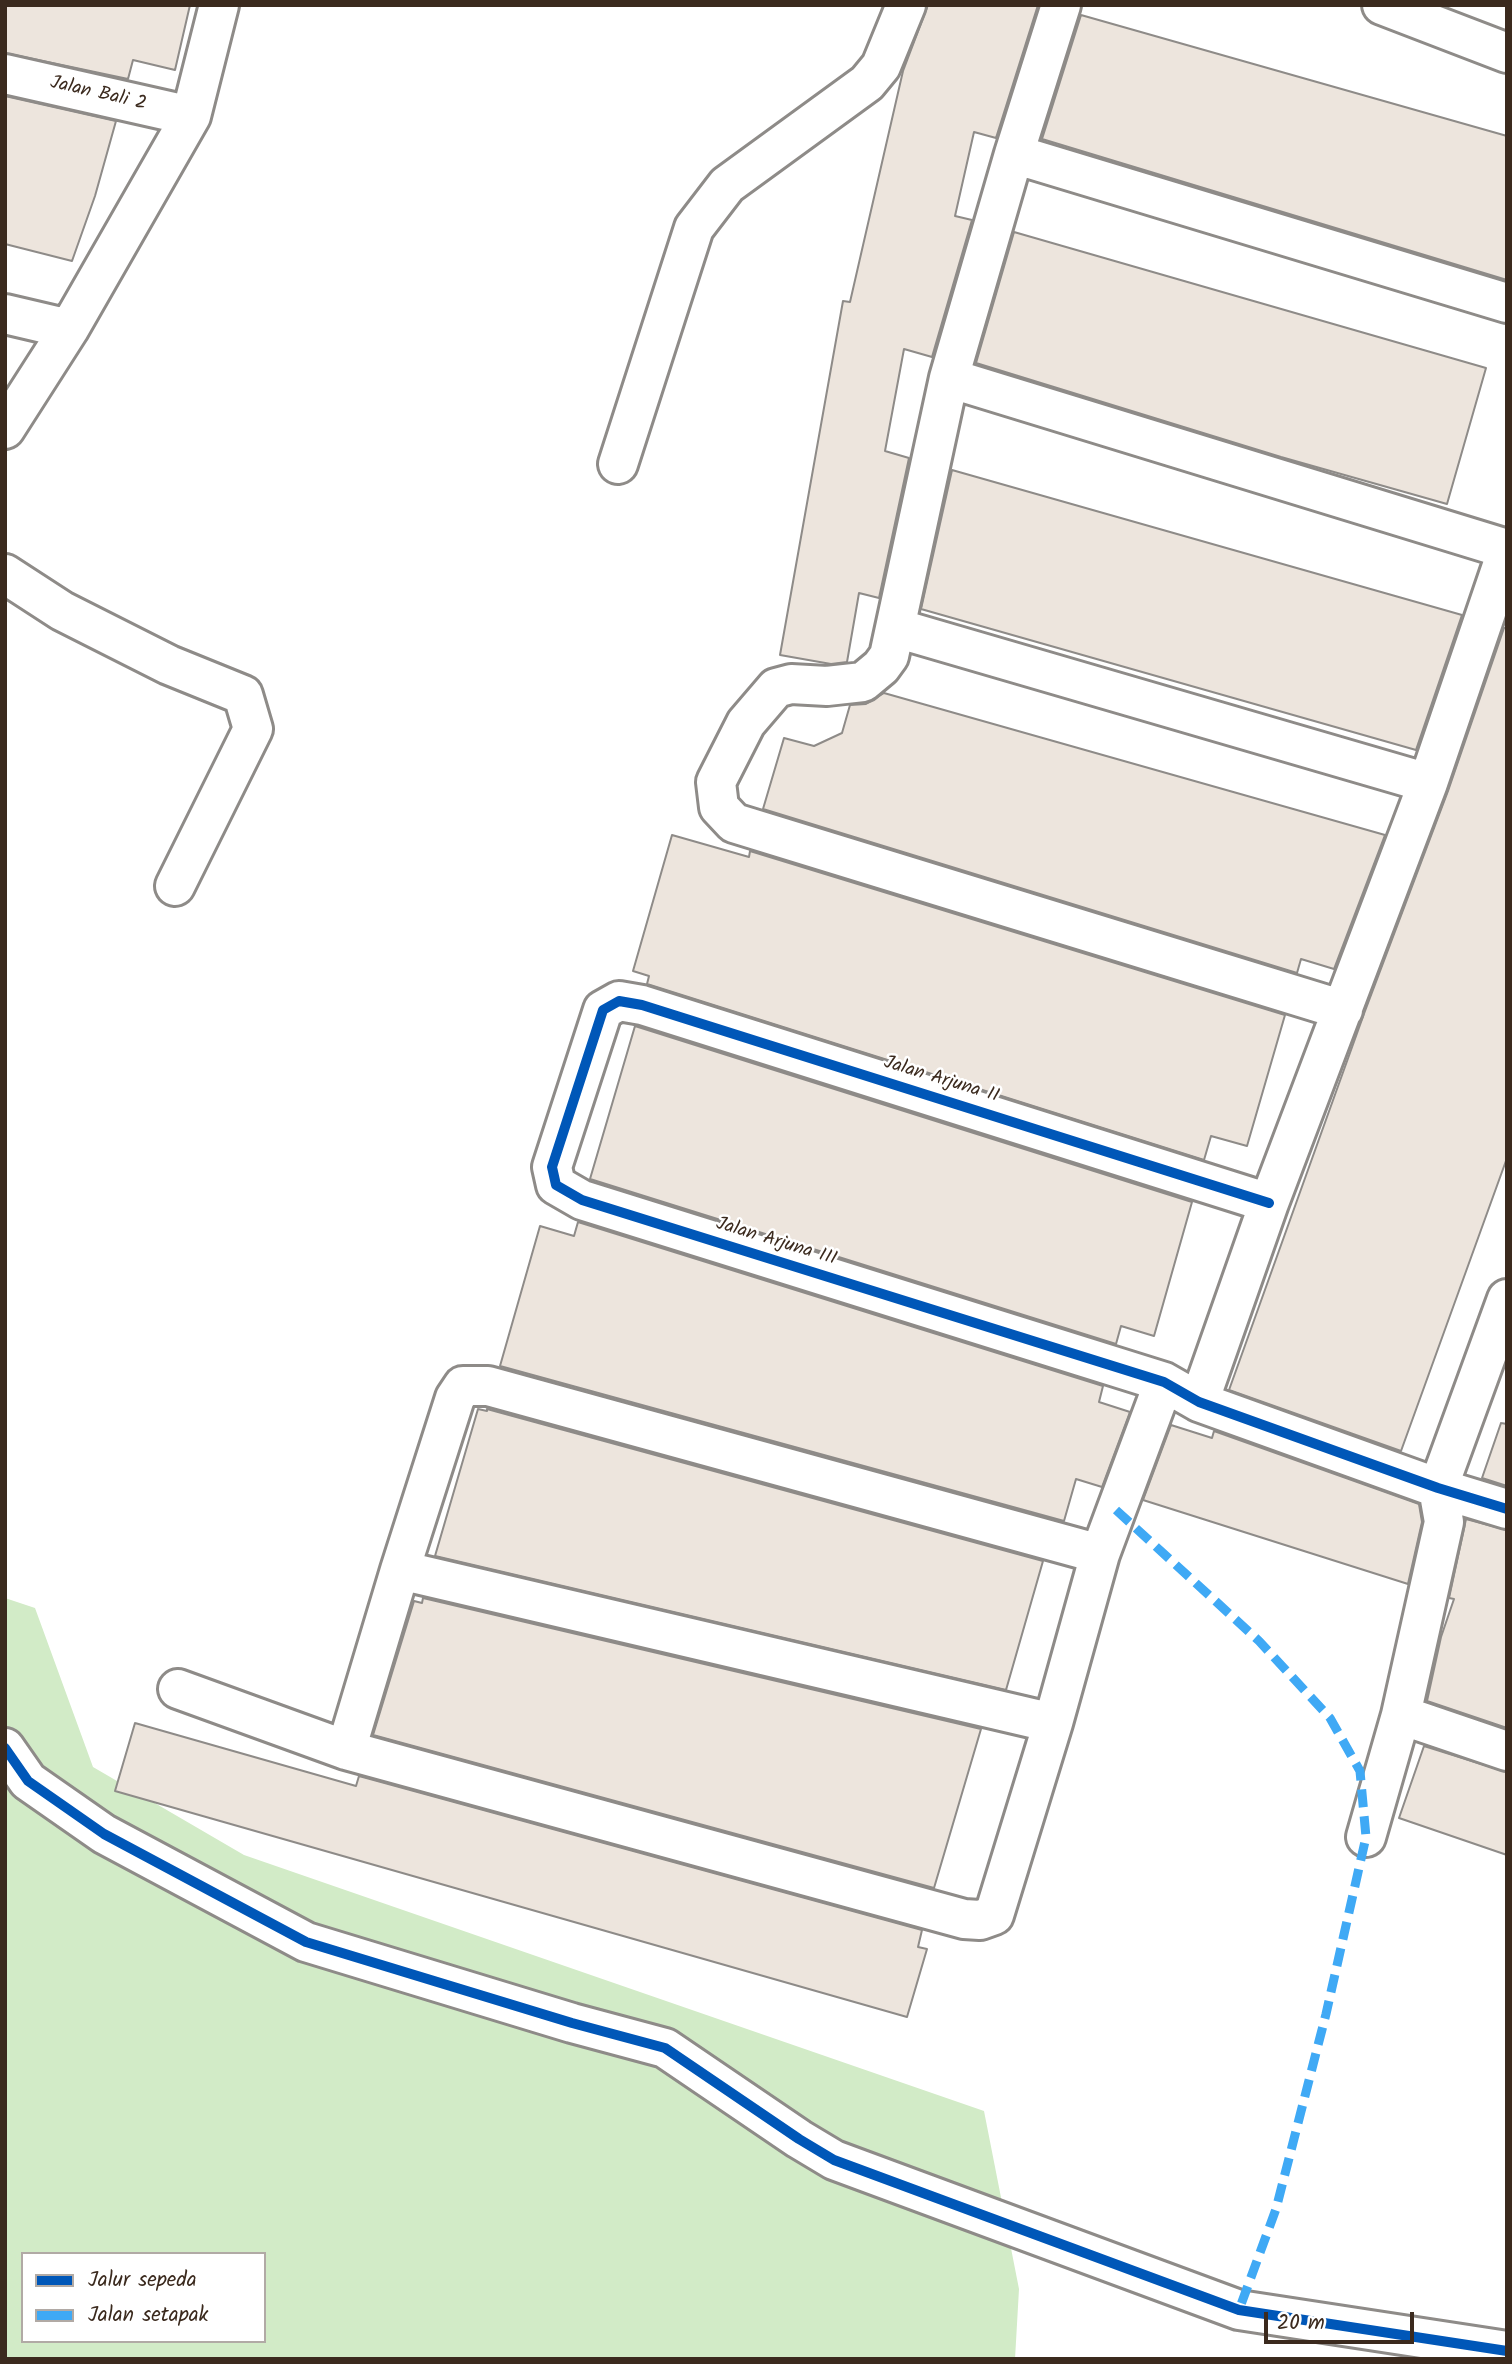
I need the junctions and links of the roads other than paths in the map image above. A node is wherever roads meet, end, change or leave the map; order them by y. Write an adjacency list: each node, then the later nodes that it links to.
1 (219, 5): 7 (street)
2 (906, 5): 14 (street)
3 (1061, 5): 8 (street)
4 (1382, 5): 5 (street)
5 (1507, 53)
6 (5, 74): 7 (street, Jalan Bali 2)
7 (191, 116): 11 (street)
8 (1014, 154): 9 (street); 12 (street)
9 (1507, 303)
10 (5, 314): 11 (street)
11 (69, 328): 13 (street)
12 (949, 377): 15 (street); 17 (street)
13 (5, 429)
14 (618, 464)
15 (1507, 550): 18 (street)
16 (5, 574): 19 (street)
17 (896, 628): 18 (street); 21 (street)
18 (1428, 783): 21 (street)
19 (175, 886)
20 (603, 1010): 22 (street, Jalan Arjuna II); 24 (street, Jalan Arjuna III)
21 (1343, 1010): 22 (street)
22 (1269, 1203): 25 (street)
23 (1507, 1299): 26 (street)
24 (1164, 1382): 25 (street, Jalan Arjuna III); 28 (street)
25 (1199, 1402): 26 (street, Jalan Arjuna III)
26 (1438, 1488): 27 (street, Jalan Arjuna III); 31 (street)
27 (1507, 1509)
28 (1100, 1554): 29 (street); 32 (street)
29 (400, 1570): 32 (street); 34 (street)
30 (178, 1689): 34 (street)
31 (1401, 1715): 35 (street); 36 (street)
32 (1053, 1723): 34 (street)
33 (5, 1748): 37 (street)
34 (346, 1750)
35 (1507, 1751)
36 (1366, 1838)
37 (1507, 2351)

